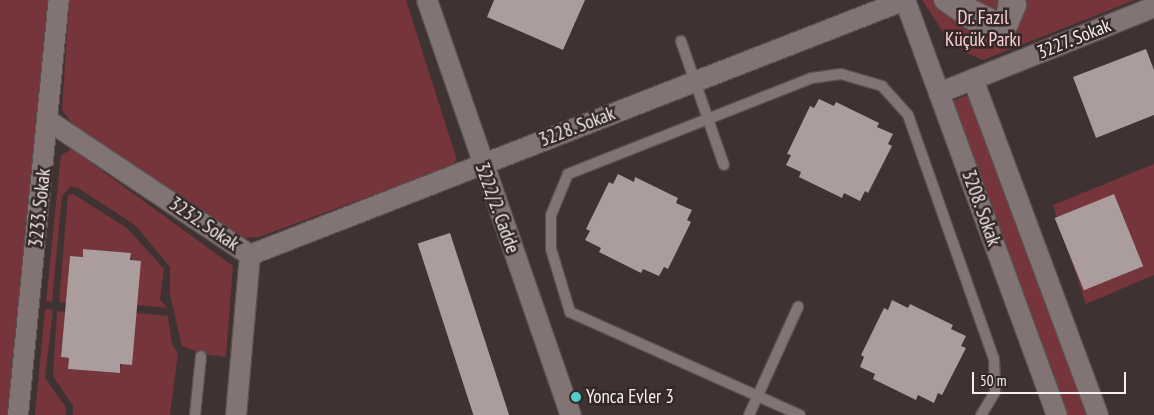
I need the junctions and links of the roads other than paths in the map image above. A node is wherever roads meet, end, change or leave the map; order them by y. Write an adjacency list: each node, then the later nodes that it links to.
1 (59, 0): 12 (street, 3233. Sokak)
2 (427, 0): 13 (street, 3222/2. Cadde)
3 (905, 0): 9 (street, 3228. Sokak); 10 (street, 3208. Sokak)
4 (944, 0): 5 (street)
5 (952, 0)
6 (1154, 7): 8 (street, 3227. Sokak)
7 (681, 41): 9 (lane)
8 (973, 79): 10 (street, 3227. Sokak); 27 (street, 3208. Sokak)
9 (696, 81): 11 (lane); 13 (street, 3228. Sokak)
10 (939, 93): 26 (street, 3208. Sokak)
11 (709, 119): 14 (lane); 18 (lane); 25 (lane)
12 (50, 121): 15 (street, 3232. Sokak); 19 (street, 3233. Sokak)
13 (481, 164): 15 (street, 3228. Sokak); 22 (street, 3222/2. Cadde)
14 (724, 165)
15 (250, 255): 21 (street, 3232. Sokak)
16 (798, 306): 18 (lane)
17 (201, 356): 20 (lane)
18 (758, 396): 23 (lane); 24 (lane)
19 (18, 415)
20 (195, 415)
21 (236, 415)
22 (571, 415)
23 (749, 415)
24 (800, 415)
25 (981, 415)
26 (1057, 415)
27 (1098, 415)

